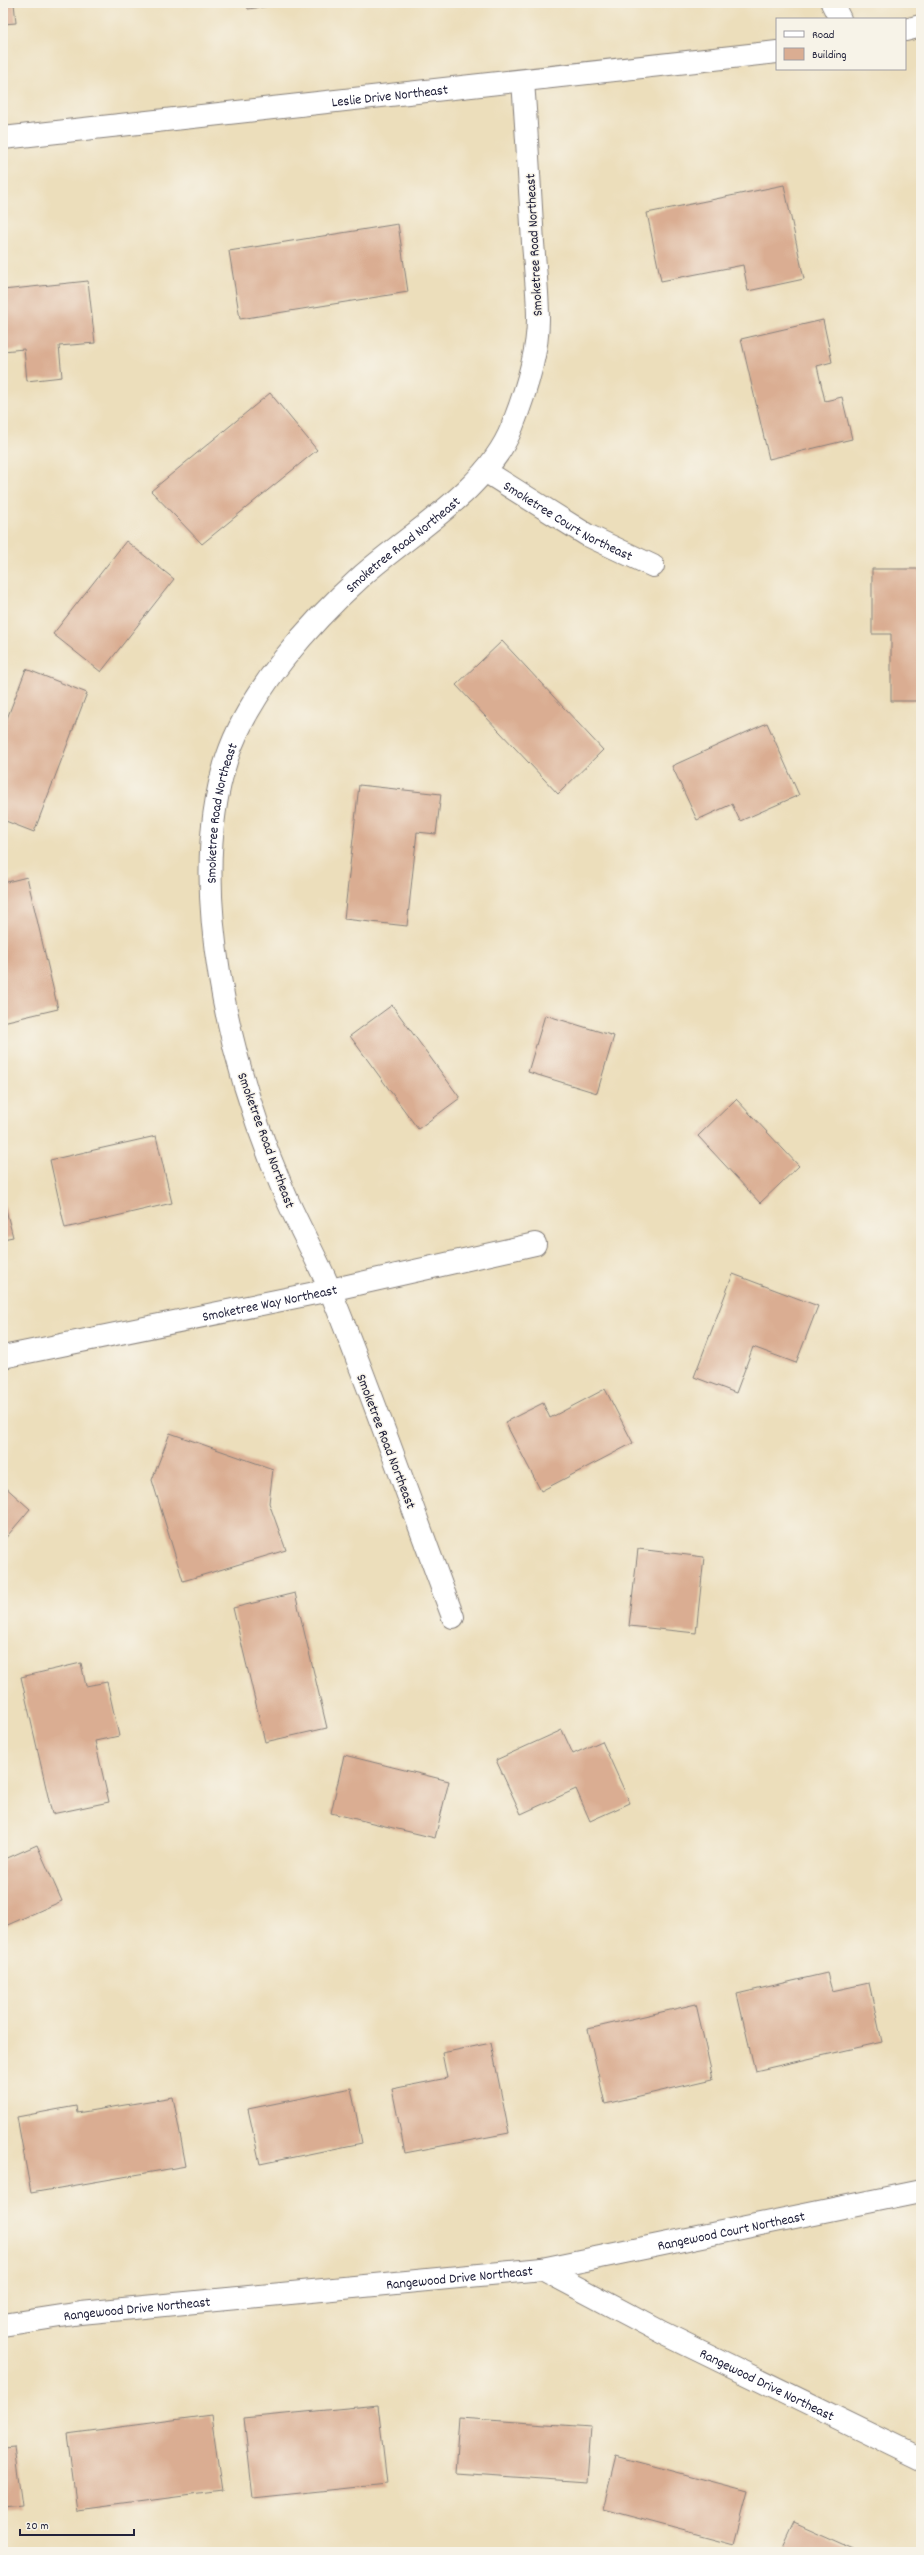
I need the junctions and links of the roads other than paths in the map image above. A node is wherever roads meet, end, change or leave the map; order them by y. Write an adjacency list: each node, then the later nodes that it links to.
1 (832, 3): 2 (street)
2 (840, 18)
3 (921, 26): 4 (street)
4 (906, 30)
5 (776, 52): 6 (street, Leslie Drive Northeast)
6 (523, 81): 7 (street, Leslie Drive Northeast); 8 (street, Smoketree Road Northeast)
7 (3, 138)
8 (485, 471): 9 (street, Smoketree Court Northeast); 11 (street, Smoketree Road Northeast)
9 (653, 566)
10 (535, 1244): 11 (street, Smoketree Way Northeast)
11 (330, 1290): 12 (street, Smoketree Way Northeast); 13 (street, Smoketree Road Northeast)
12 (3, 1357)
13 (453, 1617)
14 (921, 2191): 15 (street, Rangewood Court Northeast)
15 (542, 2269): 16 (street, Rangewood Drive Northeast); 17 (street, Rangewood Drive Northeast)
16 (3, 2325)
17 (921, 2459)

